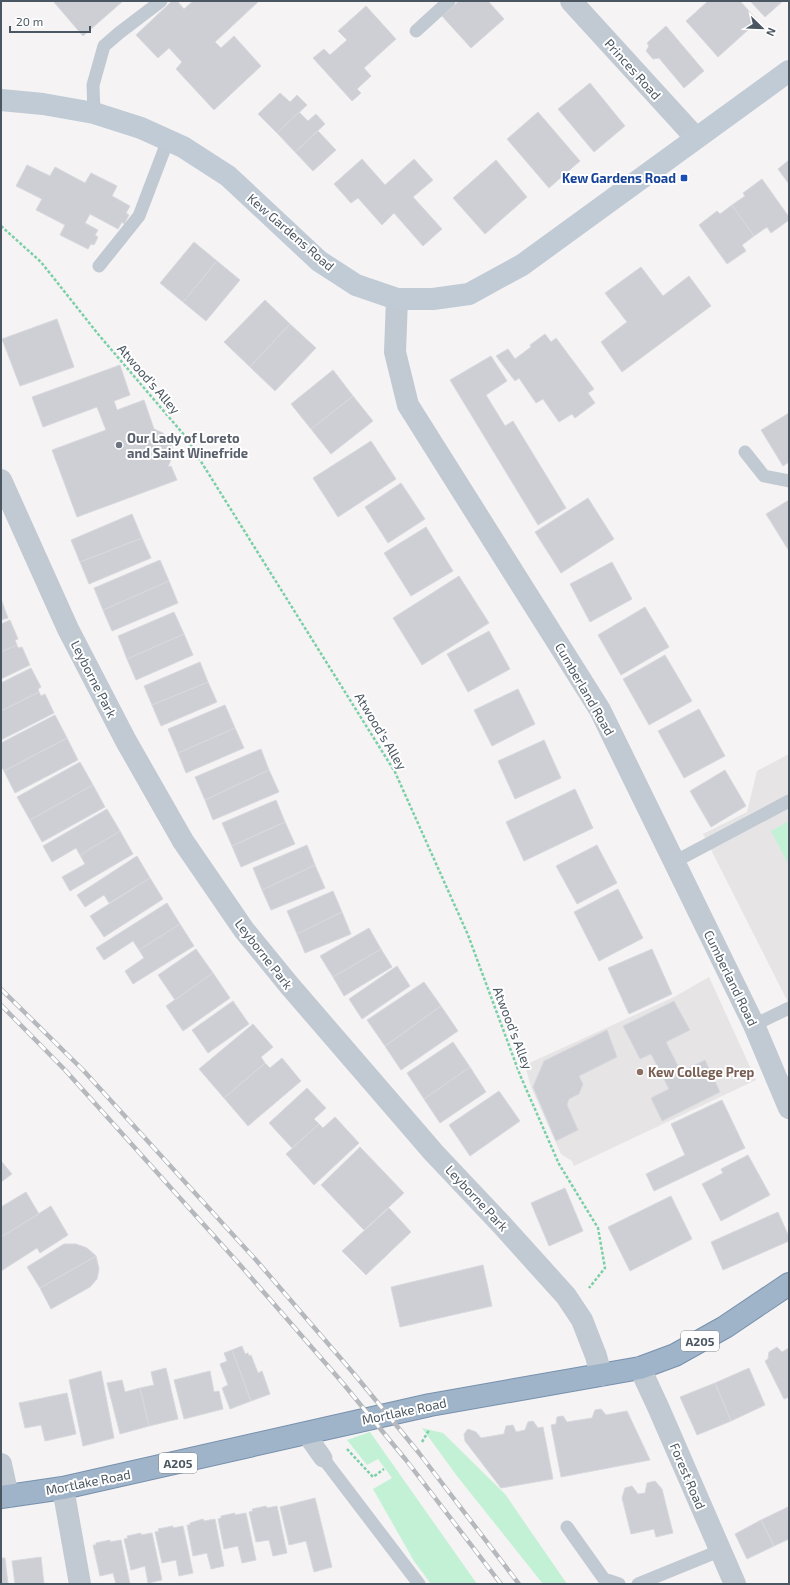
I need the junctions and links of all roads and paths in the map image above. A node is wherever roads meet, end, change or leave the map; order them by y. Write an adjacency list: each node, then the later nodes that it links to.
1 (161, 1): 7 (lane)
2 (449, 1): 4 (lane)
3 (571, 1): 8 (street, Princes Road)
4 (416, 31)
5 (789, 71): 8 (main road, Kew Gardens Road)
6 (1, 100): 7 (main road, Kew Gardens Road)
7 (94, 113): 9 (main road, Kew Gardens Road)
8 (696, 138): 12 (main road, Kew Gardens Road)
9 (168, 140): 11 (lane); 12 (main road, Kew Gardens Road)
10 (1, 226): 22 (path, Atwood’s Alley)
11 (99, 266)
12 (397, 299): 17 (street, Cumberland Road)
13 (746, 452): 15 (lane)
14 (1, 480): 22 (street, Leyborne Park)
15 (789, 480)
16 (789, 801): 17 (lane)
17 (674, 862): 19 (street, Cumberland Road)
18 (789, 1008): 19 (lane)
19 (754, 1025): 20 (street, Cumberland Road)
20 (789, 1108)
21 (789, 1284): 23 (highway, Mortlake Road / A205)
22 (574, 1307): 24 (street, Leyborne Park)
23 (640, 1368): 24 (highway, Mortlake Road / A205); 32 (street, Forest Road)
24 (601, 1375): 25 (highway, Mortlake Road / A205)
25 (306, 1434): 26 (street); 29 (highway, Mortlake Road / A205)
26 (321, 1455): 28 (path); 34 (lane)
27 (1, 1464): 30 (street)
28 (384, 1469)
29 (63, 1488): 30 (highway, Mortlake Road / A205); 33 (street)
30 (4, 1496)
31 (567, 1527): 35 (lane)
32 (719, 1551): 36 (lane); 37 (street, Forest Road)
33 (80, 1584)
34 (419, 1584)
35 (618, 1584)
36 (638, 1584)
37 (734, 1584)

